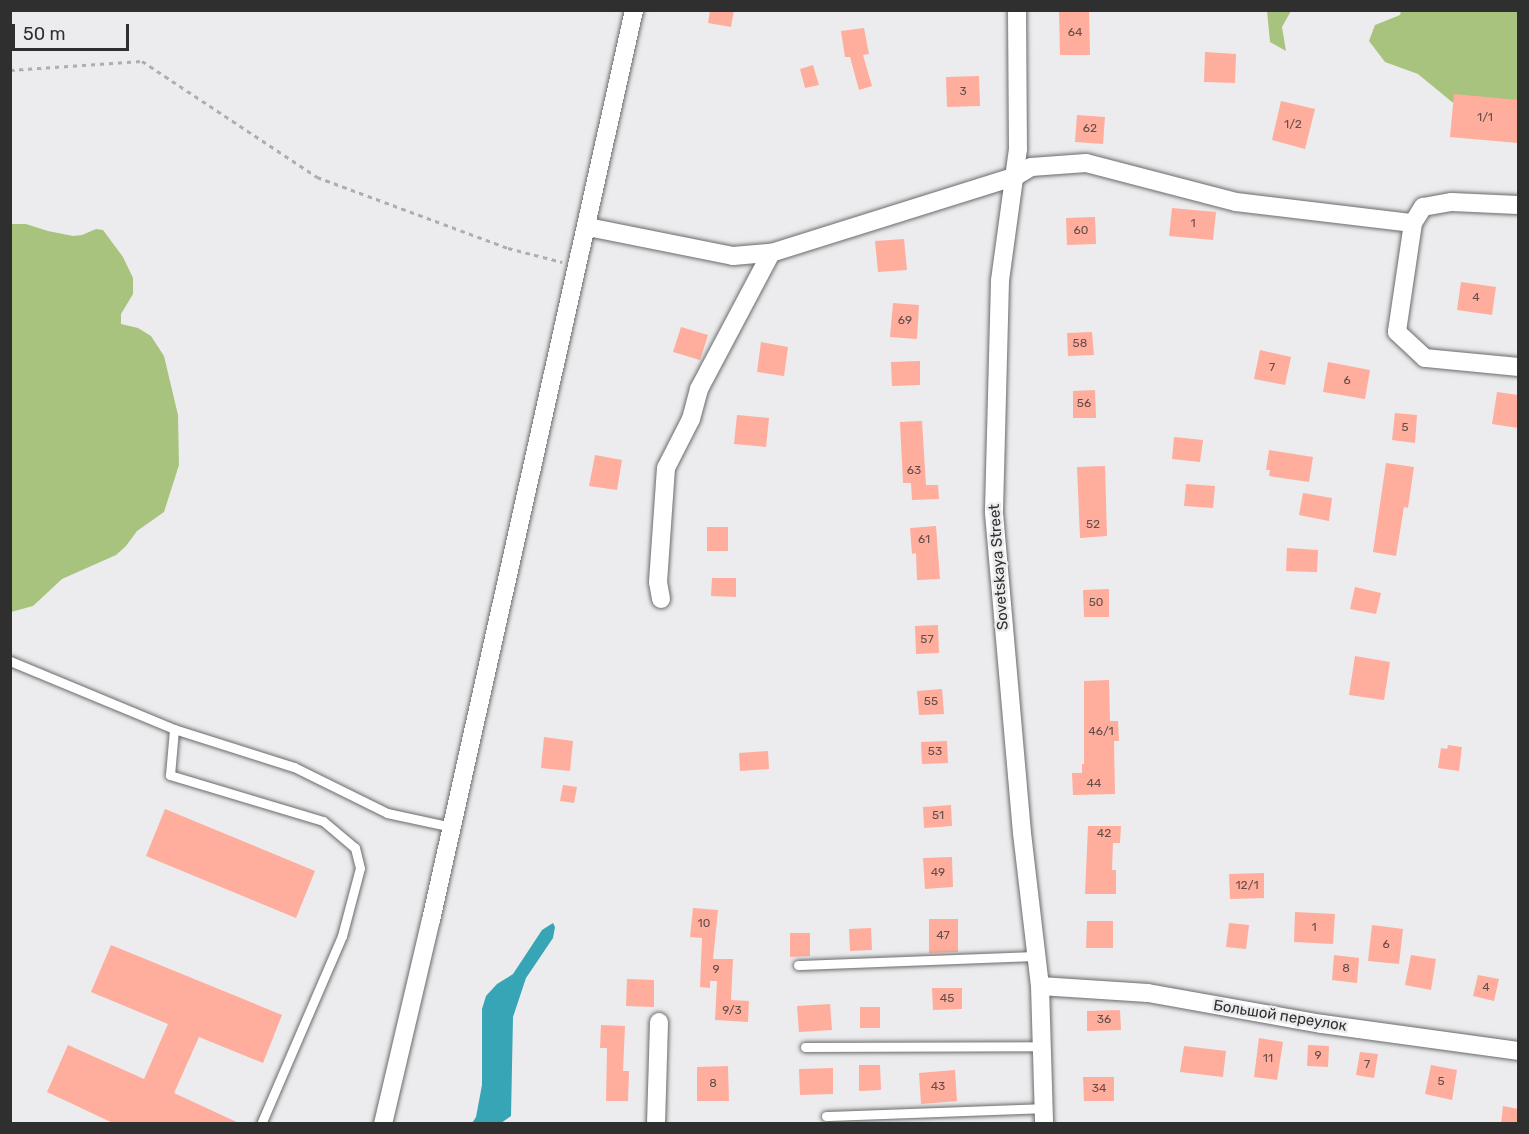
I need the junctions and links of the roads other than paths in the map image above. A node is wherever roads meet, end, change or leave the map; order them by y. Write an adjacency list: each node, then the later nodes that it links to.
1 (634, 10): 6 (street)
2 (1017, 10): 3 (street, Sovetskaya Street)
3 (1016, 176): 5 (street); 7 (street); 13 (street, Sovetskaya Street)
4 (1518, 205): 5 (street)
5 (1413, 223): 8 (street)
6 (588, 227): 7 (street); 12 (street)
7 (771, 253): 9 (street)
8 (1518, 368)
9 (661, 599)
10 (10, 661): 11 (lane)
11 (174, 729): 12 (lane); 22 (lane)
12 (452, 827): 23 (street)
13 (1037, 956): 14 (lane); 15 (street, Sovetskaya Street)
14 (798, 965)
15 (1040, 986): 17 (street, Sovetskaya Street); 19 (street, Большой переулок)
16 (659, 1023): 24 (street)
17 (1042, 1046): 18 (lane); 21 (street, Sovetskaya Street)
18 (805, 1047)
19 (1518, 1051)
20 (826, 1116): 21 (lane)
21 (1044, 1116)
22 (261, 1124)
23 (383, 1124)
24 (656, 1124)

